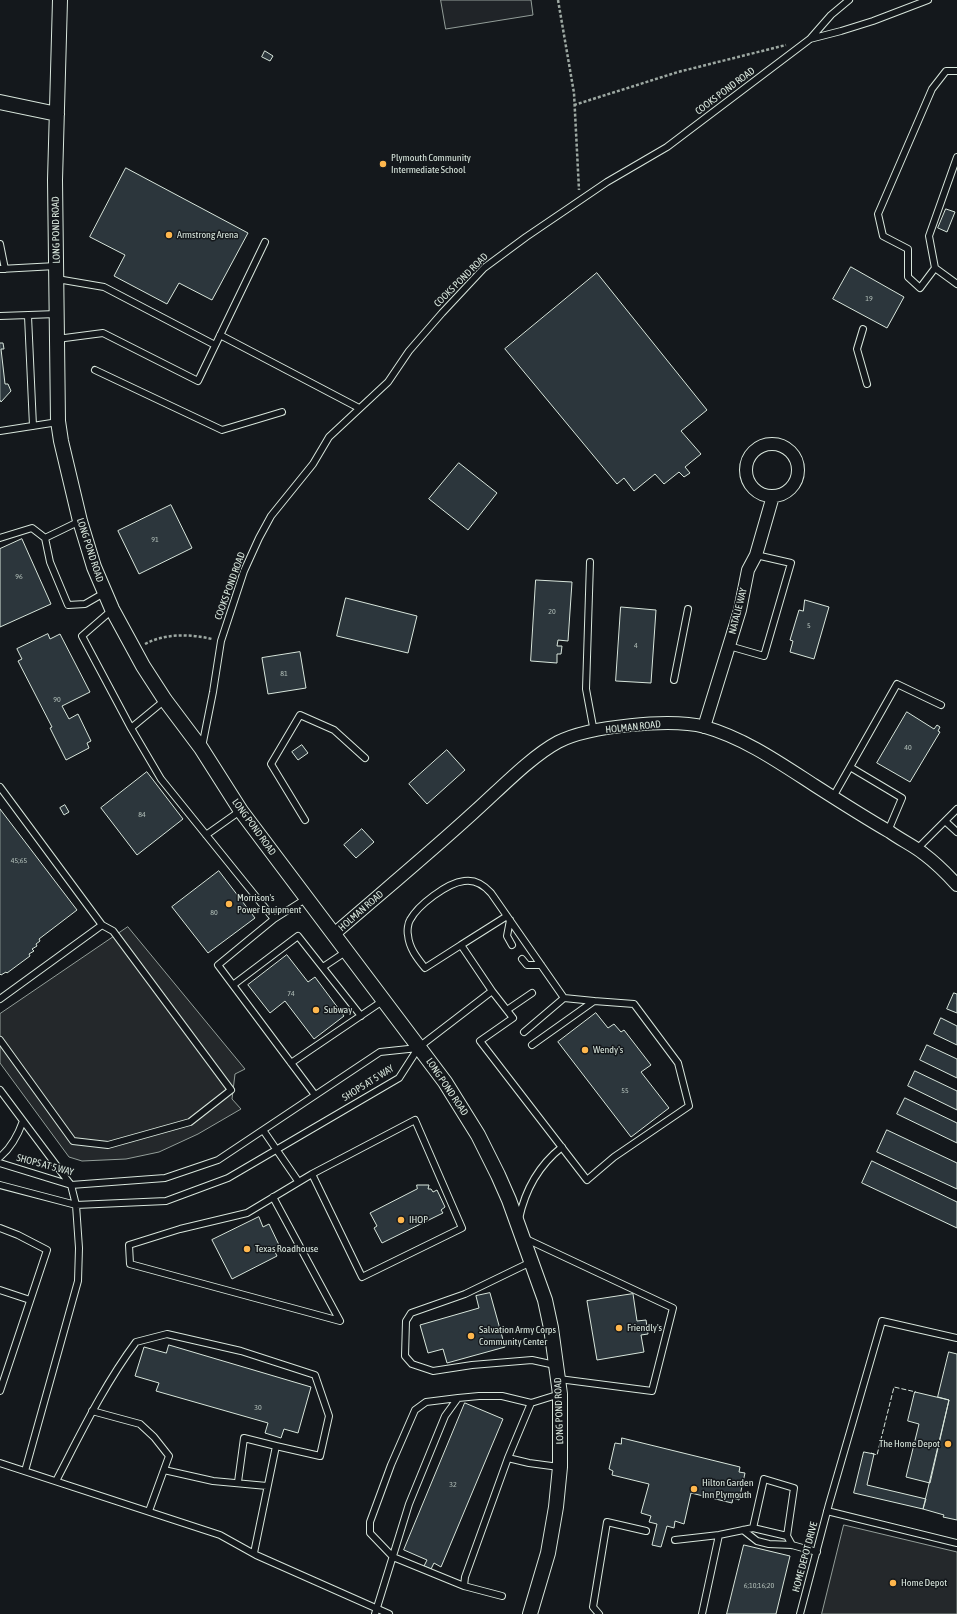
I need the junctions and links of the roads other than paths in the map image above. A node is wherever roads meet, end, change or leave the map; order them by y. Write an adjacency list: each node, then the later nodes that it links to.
1 (60, 0): 7 (street, LONG POND ROAD)
2 (849, 0): 4 (lane)
3 (928, 0): 4 (lane, COOKS POND ROAD)
4 (810, 39): 24 (lane, COOKS POND ROAD)
5 (957, 70): 11 (lane)
6 (0, 102): 7 (street)
7 (57, 114): 13 (street, LONG POND ROAD)
8 (957, 157): 11 (lane)
9 (265, 242): 19 (lane)
10 (0, 244): 12 (lane)
11 (935, 268): 14 (lane)
12 (2, 269): 13 (lane)
13 (57, 273): 15 (street, LONG POND ROAD); 21 (lane)
14 (957, 284)
15 (57, 314): 17 (lane); 20 (street, LONG POND ROAD)
16 (0, 316): 17 (lane)
17 (28, 316): 27 (lane)
18 (863, 329): 23 (lane)
19 (220, 335): 21 (lane); 24 (lane)
20 (57, 339): 21 (lane); 26 (street, LONG POND ROAD)
21 (215, 345)
22 (95, 370): 25 (lane)
23 (866, 384)
24 (359, 408): 45 (lane, COOKS POND ROAD)
25 (282, 412)
26 (58, 422): 27 (lane); 30 (street, LONG POND ROAD)
27 (33, 426): 28 (lane)
28 (0, 430)
29 (773, 496): 29 (street); 33 (street, NATALIE WAY)
30 (80, 521): 32 (lane); 35 (street, LONG POND ROAD)
31 (0, 538): 32 (lane)
32 (45, 538): 35 (lane)
33 (756, 554): 38 (street, NATALIE WAY); 38 (lane)
34 (590, 562): 44 (lane)
35 (104, 593): 37 (street, LONG POND ROAD)
36 (688, 609): 39 (lane)
37 (112, 610): 40 (street, LONG POND ROAD); 43 (lane)
38 (729, 646): 42 (street, NATALIE WAY)
39 (674, 680)
40 (165, 700): 43 (lane); 45 (street, LONG POND ROAD)
41 (941, 705): 47 (lane)
42 (704, 727): 44 (street, HOLMAN ROAD); 49 (street, HOLMAN ROAD)
43 (131, 728): 56 (lane)
44 (594, 732): 63 (street, HOLMAN ROAD)
45 (201, 748): 51 (street, LONG POND ROAD)
46 (365, 758): 52 (lane)
47 (850, 767): 49 (lane); 54 (lane)
48 (0, 787): 62 (lane)
49 (833, 797): 54 (street, HOLMAN ROAD)
50 (957, 809): 53 (lane)
51 (241, 811): 56 (lane); 59 (street, LONG POND ROAD)
52 (305, 820)
53 (946, 821): 55 (lane); 57 (lane)
54 (888, 831): 57 (street, HOLMAN ROAD)
55 (957, 832)
56 (206, 835): 61 (lane)
57 (917, 849): 58 (street, HOLMAN ROAD)
58 (957, 885)
59 (307, 898): 61 (lane); 63 (street, LONG POND ROAD)
60 (509, 918): 64 (lane); 64 (lane); 65 (lane); 68 (lane)
61 (274, 919): 70 (lane)
62 (102, 925): 74 (lane); 80 (lane)
63 (334, 934): 66 (street, LONG POND ROAD)
64 (461, 945): 71 (lane)
65 (512, 945)
66 (347, 951): 69 (lane); 75 (street, LONG POND ROAD)
67 (522, 959): 68 (lane)
68 (541, 965): 73 (lane)
69 (323, 967): 70 (lane); 78 (lane)
70 (233, 985): 83 (lane)
71 (492, 991): 77 (lane); 82 (lane)
72 (532, 993): 77 (lane)
73 (564, 998): 76 (lane); 79 (lane)
74 (0, 999)
75 (384, 1000): 78 (lane); 82 (street, LONG POND ROAD)
76 (594, 1001): 81 (lane); 88 (lane)
77 (507, 1010): 88 (lane)
78 (361, 1016): 83 (lane)
79 (524, 1032)
80 (0, 1040)
81 (532, 1045)
82 (420, 1048): 85 (lane, SHOPS AT 5 WAY); 89 (lane, SHOPS AT 5 WAY); 99 (street, LONG POND ROAD)
83 (291, 1063): 85 (lane)
84 (0, 1090): 86 (lane)
85 (315, 1095): 87 (lane, SHOPS AT 5 WAY)
86 (23, 1121): 90 (lane); 94 (lane)
87 (263, 1130): 89 (lane); 94 (lane, SHOPS AT 5 WAY)
88 (562, 1147): 99 (lane)
89 (276, 1150): 93 (lane); 97 (lane, SHOPS AT 5 WAY)
90 (0, 1156)
91 (0, 1163): 94 (lane, SHOPS AT 5 WAY)
92 (312, 1174): 92 (lane); 93 (lane)
93 (298, 1181): 96 (lane)
94 (71, 1184): 97 (lane)
95 (0, 1185): 97 (lane, SHOPS AT 5 WAY)
96 (273, 1197): 96 (lane)
97 (76, 1204): 116 (lane)
98 (0, 1228): 102 (lane)
99 (520, 1231): 100 (street, LONG POND ROAD); 105 (lane)
100 (532, 1262): 104 (street, LONG POND ROAD); 104 (lane)
101 (0, 1290): 102 (lane)
102 (30, 1300): 106 (lane)
103 (957, 1338): 121 (lane, HOME DEPOT DRIVE)
104 (557, 1365): 105 (street, LONG POND ROAD)
105 (559, 1379): 107 (street, LONG POND ROAD)
106 (0, 1391)
107 (560, 1394): 109 (lane); 114 (street, LONG POND ROAD)
108 (458, 1398): 109 (lane); 132 (lane); 132 (lane)
109 (531, 1403): 112 (lane)
110 (92, 1411): 111 (lane); 115 (lane); 117 (lane)
111 (276, 1446): 118 (lane); 119 (lane)
112 (508, 1458): 114 (lane); 133 (lane)
113 (0, 1463): 116 (lane)
114 (560, 1467): 137 (street, LONG POND ROAD)
115 (164, 1470): 118 (lane); 120 (lane)
116 (25, 1471): 117 (lane)
117 (56, 1481): 120 (lane)
118 (238, 1482): 119 (lane)
119 (267, 1486): 131 (lane)
120 (149, 1511): 131 (lane)
121 (827, 1511): 128 (lane); 130 (lane, HOME DEPOT DRIVE)
122 (753, 1528): 123 (lane); 126 (lane); 126 (lane)
123 (743, 1530): 125 (lane); 129 (lane)
124 (646, 1531): 138 (lane)
125 (719, 1535): 127 (lane); 139 (lane)
126 (787, 1536): 129 (lane)
127 (675, 1540)
128 (957, 1543)
129 (792, 1546): 130 (lane)
130 (817, 1552): 140 (lane, HOME DEPOT DRIVE)
131 (254, 1553): 135 (lane)
132 (393, 1557): 133 (lane); 135 (lane)
133 (464, 1586): 134 (lane)
134 (502, 1596)
135 (376, 1611): 136 (lane)
136 (389, 1614)
137 (530, 1614)
138 (599, 1614)
139 (702, 1614)
140 (800, 1614)

